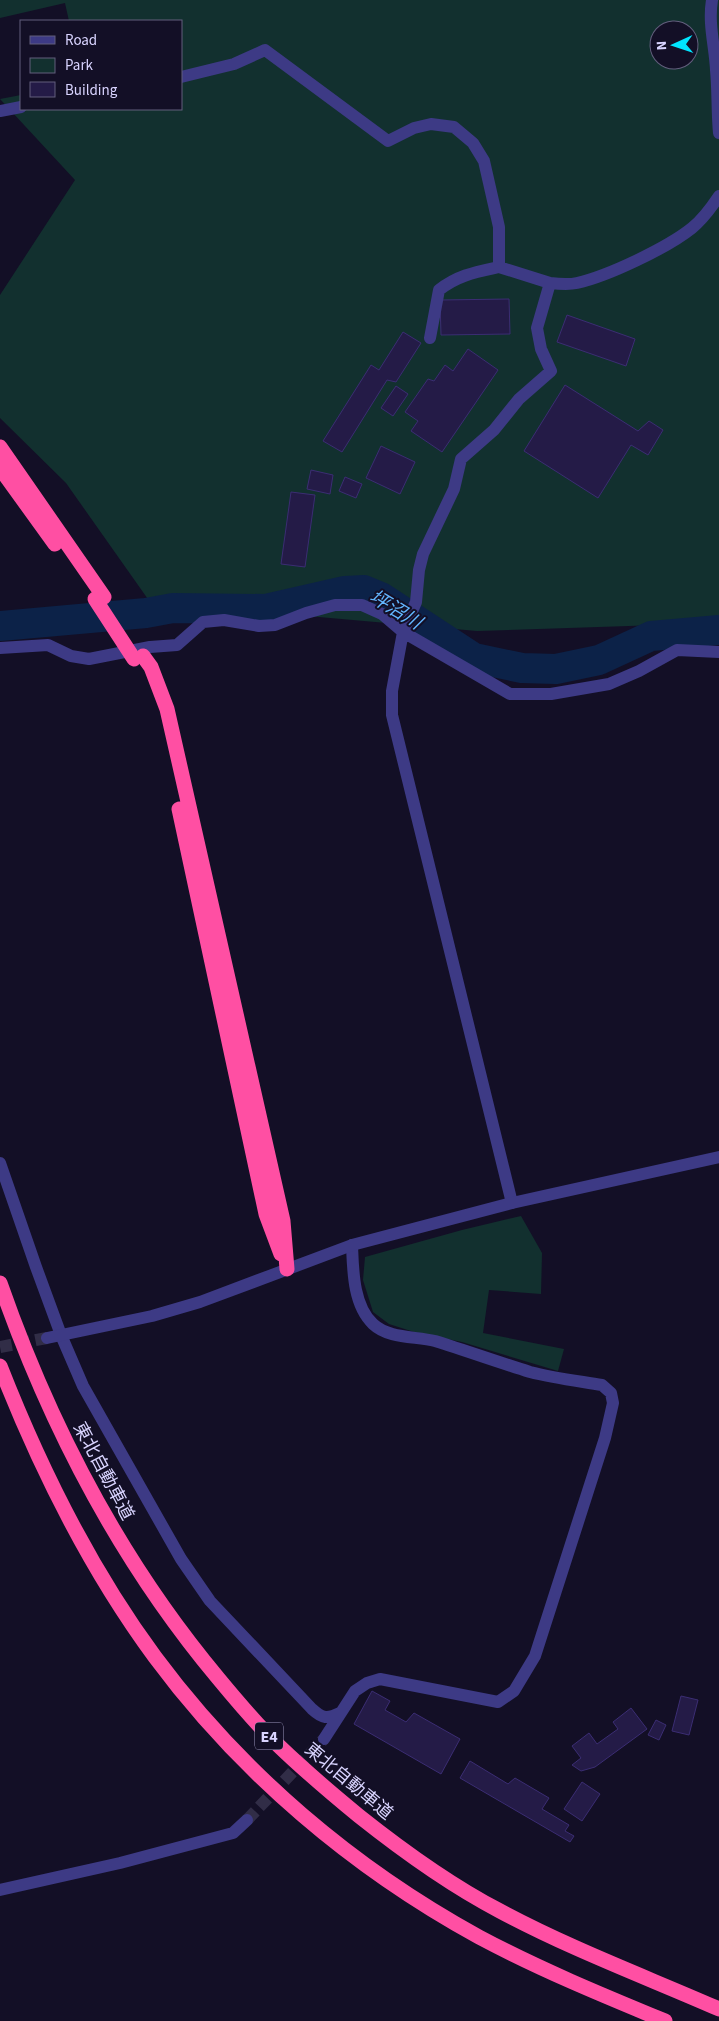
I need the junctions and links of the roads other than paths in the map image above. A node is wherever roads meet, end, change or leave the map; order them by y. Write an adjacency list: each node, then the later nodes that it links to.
1 (712, 0): 5 (street)
2 (182, 76): 7 (street)
3 (20, 107): 4 (street)
4 (0, 111)
5 (719, 133)
6 (719, 196): 8 (street)
7 (499, 267): 8 (street); 9 (street)
8 (550, 283): 13 (street)
9 (430, 338)
10 (0, 447): 12 (highway)
11 (0, 468): 12 (highway)
12 (100, 598): 20 (highway, bridge)
13 (408, 622): 14 (street); 15 (street); 18 (street)
14 (0, 648)
15 (719, 652)
16 (719, 1157): 18 (street)
17 (0, 1163): 22 (street)
18 (512, 1203): 19 (street)
19 (352, 1244): 20 (street); 25 (street)
20 (287, 1269): 22 (street)
21 (0, 1284): 29 (highway, 東北自動車道 / E4)
22 (61, 1335): 23 (street); 25 (street)
23 (47, 1338)
24 (0, 1366): 30 (highway, E4)
25 (340, 1713): 26 (street)
26 (324, 1739)
27 (247, 1820): 28 (street)
28 (0, 1890)
29 (719, 2009)
30 (665, 2021)

